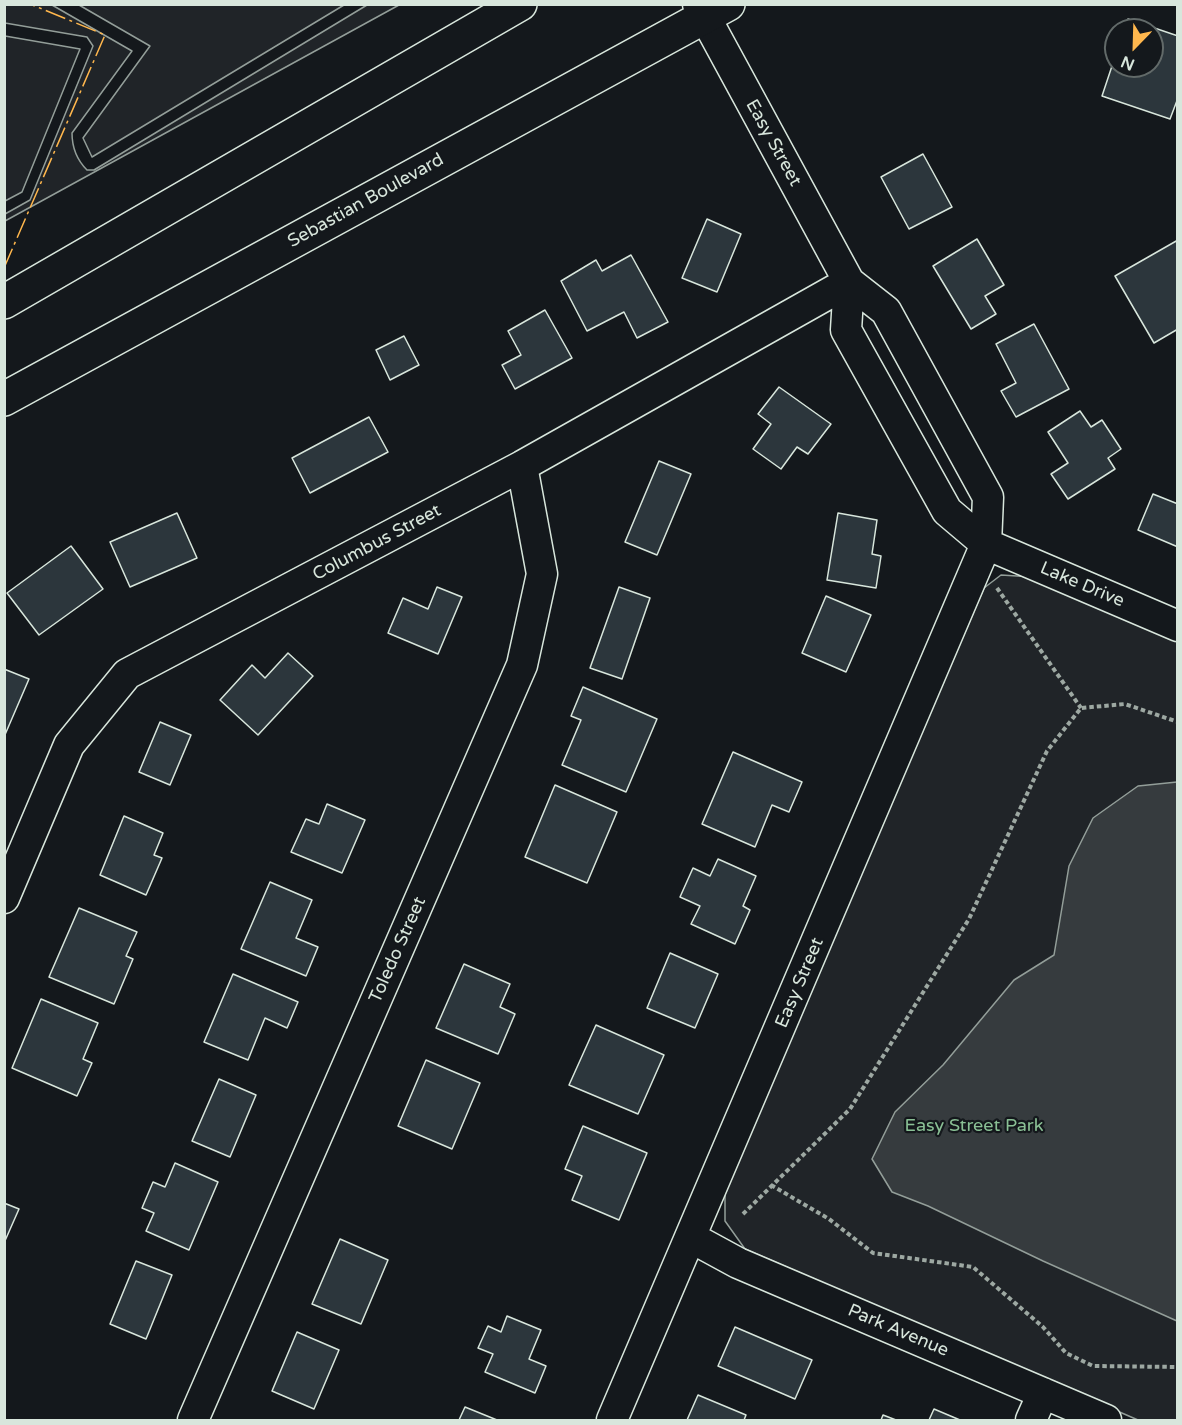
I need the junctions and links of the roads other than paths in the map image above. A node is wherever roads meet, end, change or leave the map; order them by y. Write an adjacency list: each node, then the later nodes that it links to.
1 (520, 4): 4 (main road)
2 (710, 9): 3 (street, Easy Street); 5 (main road, Sebastian Boulevard)
3 (849, 282): 6 (street, Columbus Street); 7 (street, Easy Street); 7 (street)
4 (4, 302)
5 (4, 399)
6 (522, 466): 9 (street, Columbus Street); 12 (street, Toledo Street)
7 (986, 544): 8 (street, Lake Drive); 10 (street, Easy Street)
8 (1178, 626)
9 (4, 898)
10 (693, 1238): 11 (street, Park Avenue); 13 (street, Easy Street)
11 (1042, 1393): 14 (street); 15 (street, Park Avenue)
12 (193, 1420)
13 (612, 1420)
14 (1031, 1420)
15 (1106, 1420)

